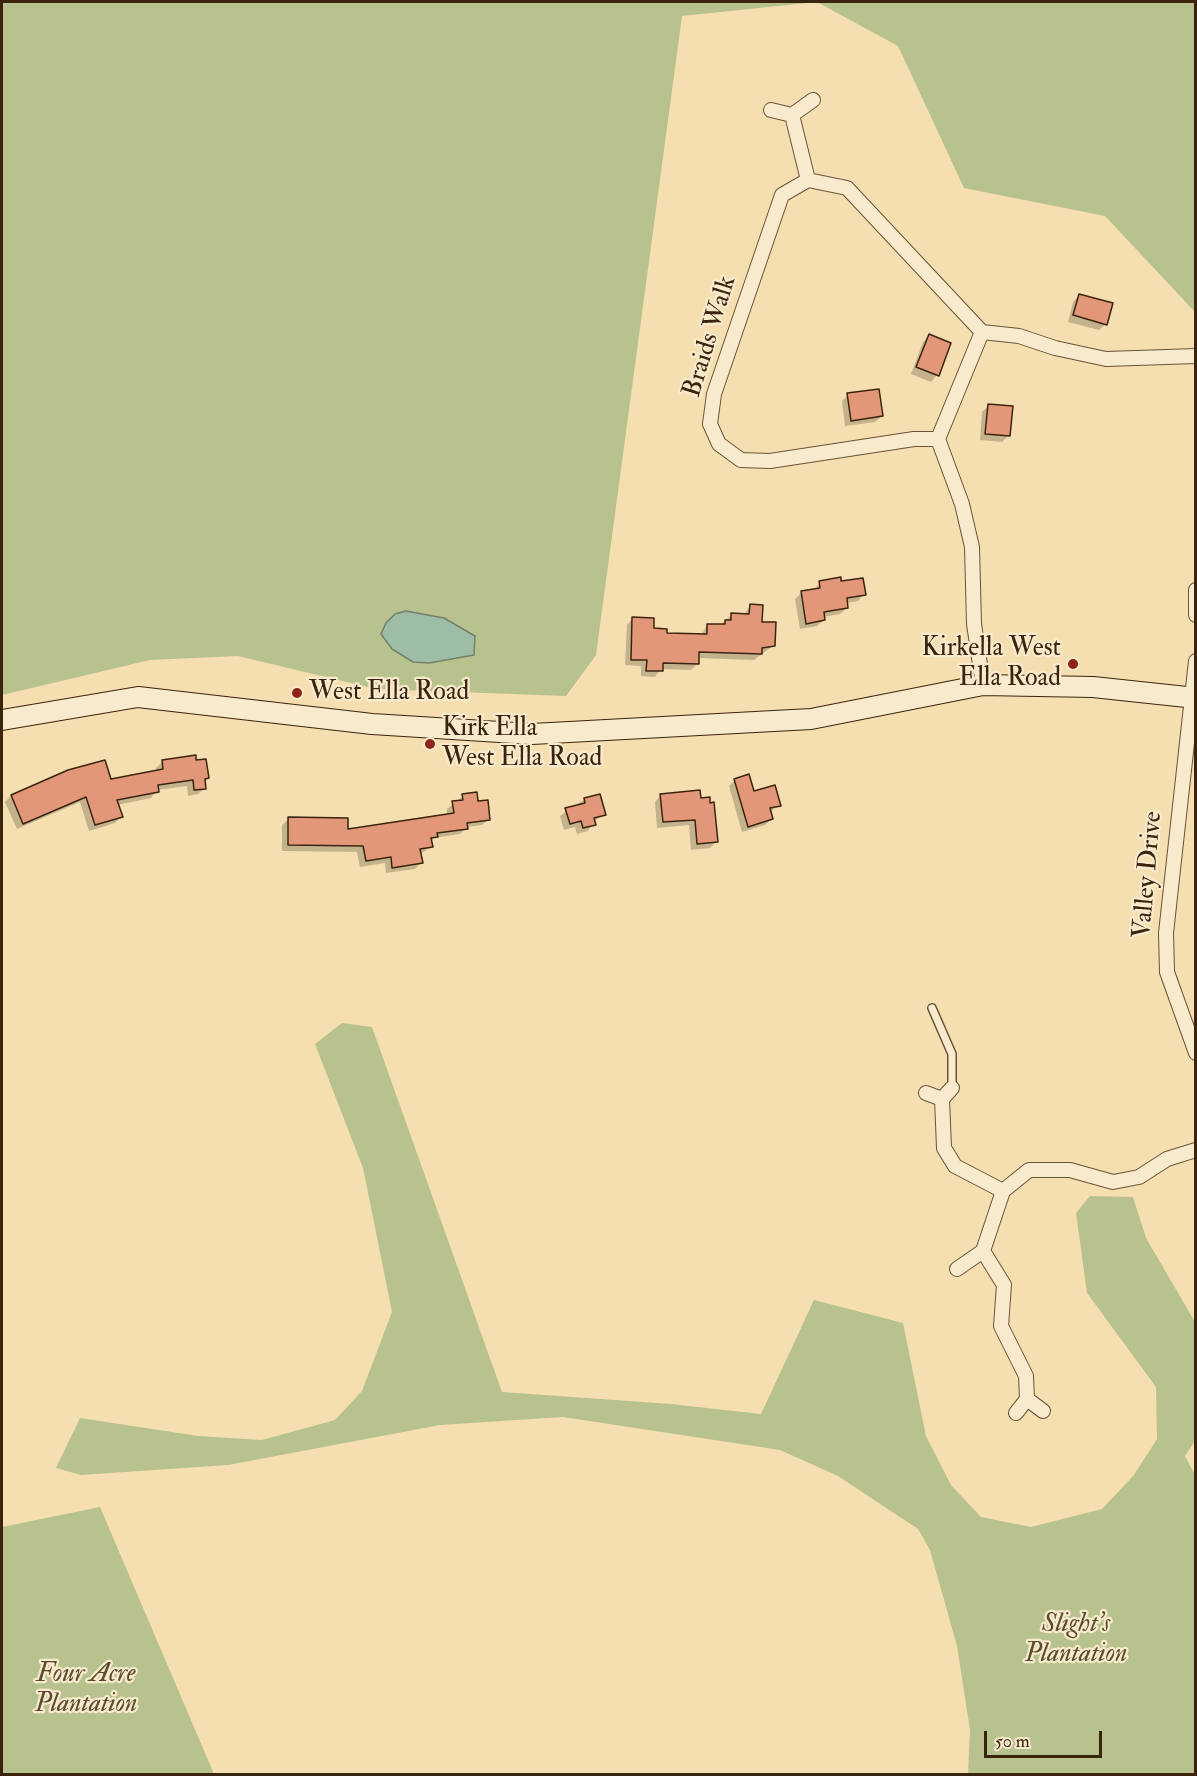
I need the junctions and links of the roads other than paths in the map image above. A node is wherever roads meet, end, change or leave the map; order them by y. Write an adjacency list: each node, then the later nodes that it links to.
1 (813, 100): 3 (street)
2 (771, 110): 3 (street)
3 (792, 115): 4 (street)
4 (808, 180): 5 (street); 7 (street, Braids Walk)
5 (981, 332): 6 (street); 7 (street)
6 (1196, 356)
7 (938, 439): 11 (street)
8 (1196, 590): 9 (street)
9 (1196, 615)
10 (1196, 661): 12 (street, Valley Drive)
11 (983, 685): 12 (street); 13 (street)
12 (1193, 698): 15 (street, Valley Drive)
13 (2, 720)
14 (932, 1008): 16 (lane)
15 (1196, 1053)
16 (952, 1088): 18 (street)
17 (926, 1093): 18 (street)
18 (942, 1099): 20 (street)
19 (1196, 1150): 20 (street)
20 (1003, 1191): 21 (street)
21 (983, 1251): 22 (street); 23 (street)
22 (957, 1269)
23 (1027, 1400): 24 (street); 25 (street)
24 (1043, 1411)
25 (1016, 1413)

